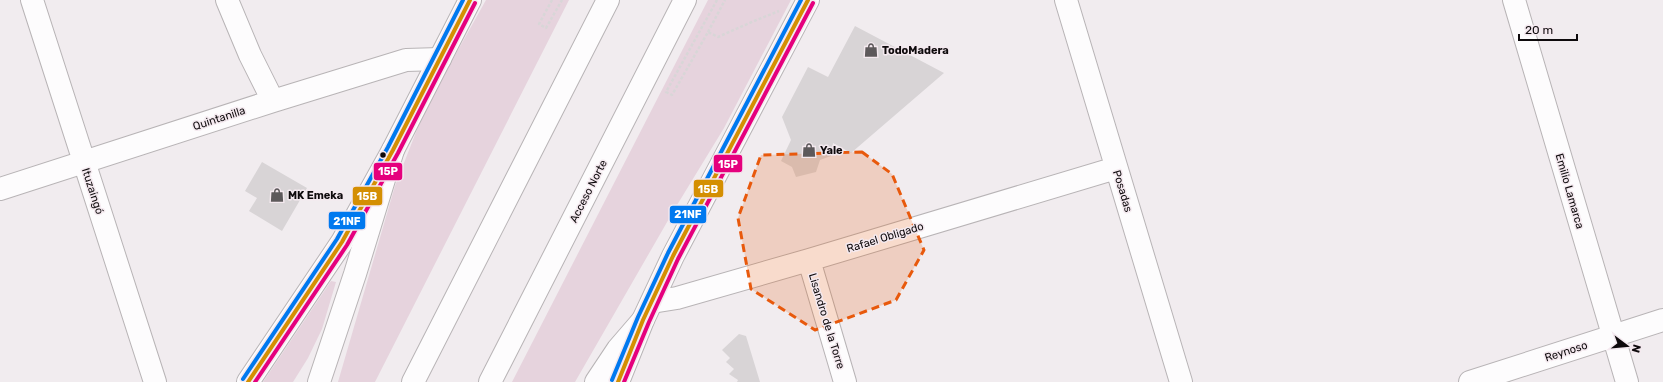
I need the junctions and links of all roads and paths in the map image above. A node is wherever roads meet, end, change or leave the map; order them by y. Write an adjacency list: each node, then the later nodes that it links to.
1 (32, 0): 17 (main road, Ituzaingó)
2 (227, 0): 15 (main road)
3 (470, 0): 14 (main road)
4 (552, 0): 5 (path)
5 (562, 0)
6 (608, 0): 27 (main road)
7 (685, 0): 28 (main road, Acceso Norte)
8 (717, 0): 13 (path)
9 (725, 0): 13 (path)
10 (1066, 0): 18 (main road, Posadas)
11 (1514, 0): 23 (main road, Emilio Lamarca)
12 (805, 6): 13 (path); 21 (main road)
13 (708, 32)
14 (440, 59): 15 (main road, Quintanilla); 16 (main road)
15 (273, 101): 17 (main road, Quintanilla)
16 (393, 150): 25 (main road); 26 (main road)
17 (83, 163): 19 (main road, Quintanilla); 24 (main road, Ituzaingó)
18 (1116, 168): 20 (main road, Rafael Obligado); 32 (main road, Posadas)
19 (0, 189)
20 (809, 260): 21 (main road, Rafael Obligado); 31 (main road, Lisandro de la Torre)
21 (648, 311): 29 (main road); 30 (main road)
22 (1663, 320): 23 (main road, Reynoso)
23 (1612, 336): 33 (main road, Reynoso); 34 (main road, Emilio Lamarca)
24 (155, 382)
25 (248, 382)
26 (319, 382)
27 (413, 382)
28 (490, 382)
29 (596, 382)
30 (618, 382)
31 (845, 382)
32 (1181, 382)
33 (1470, 382)
34 (1627, 382)

